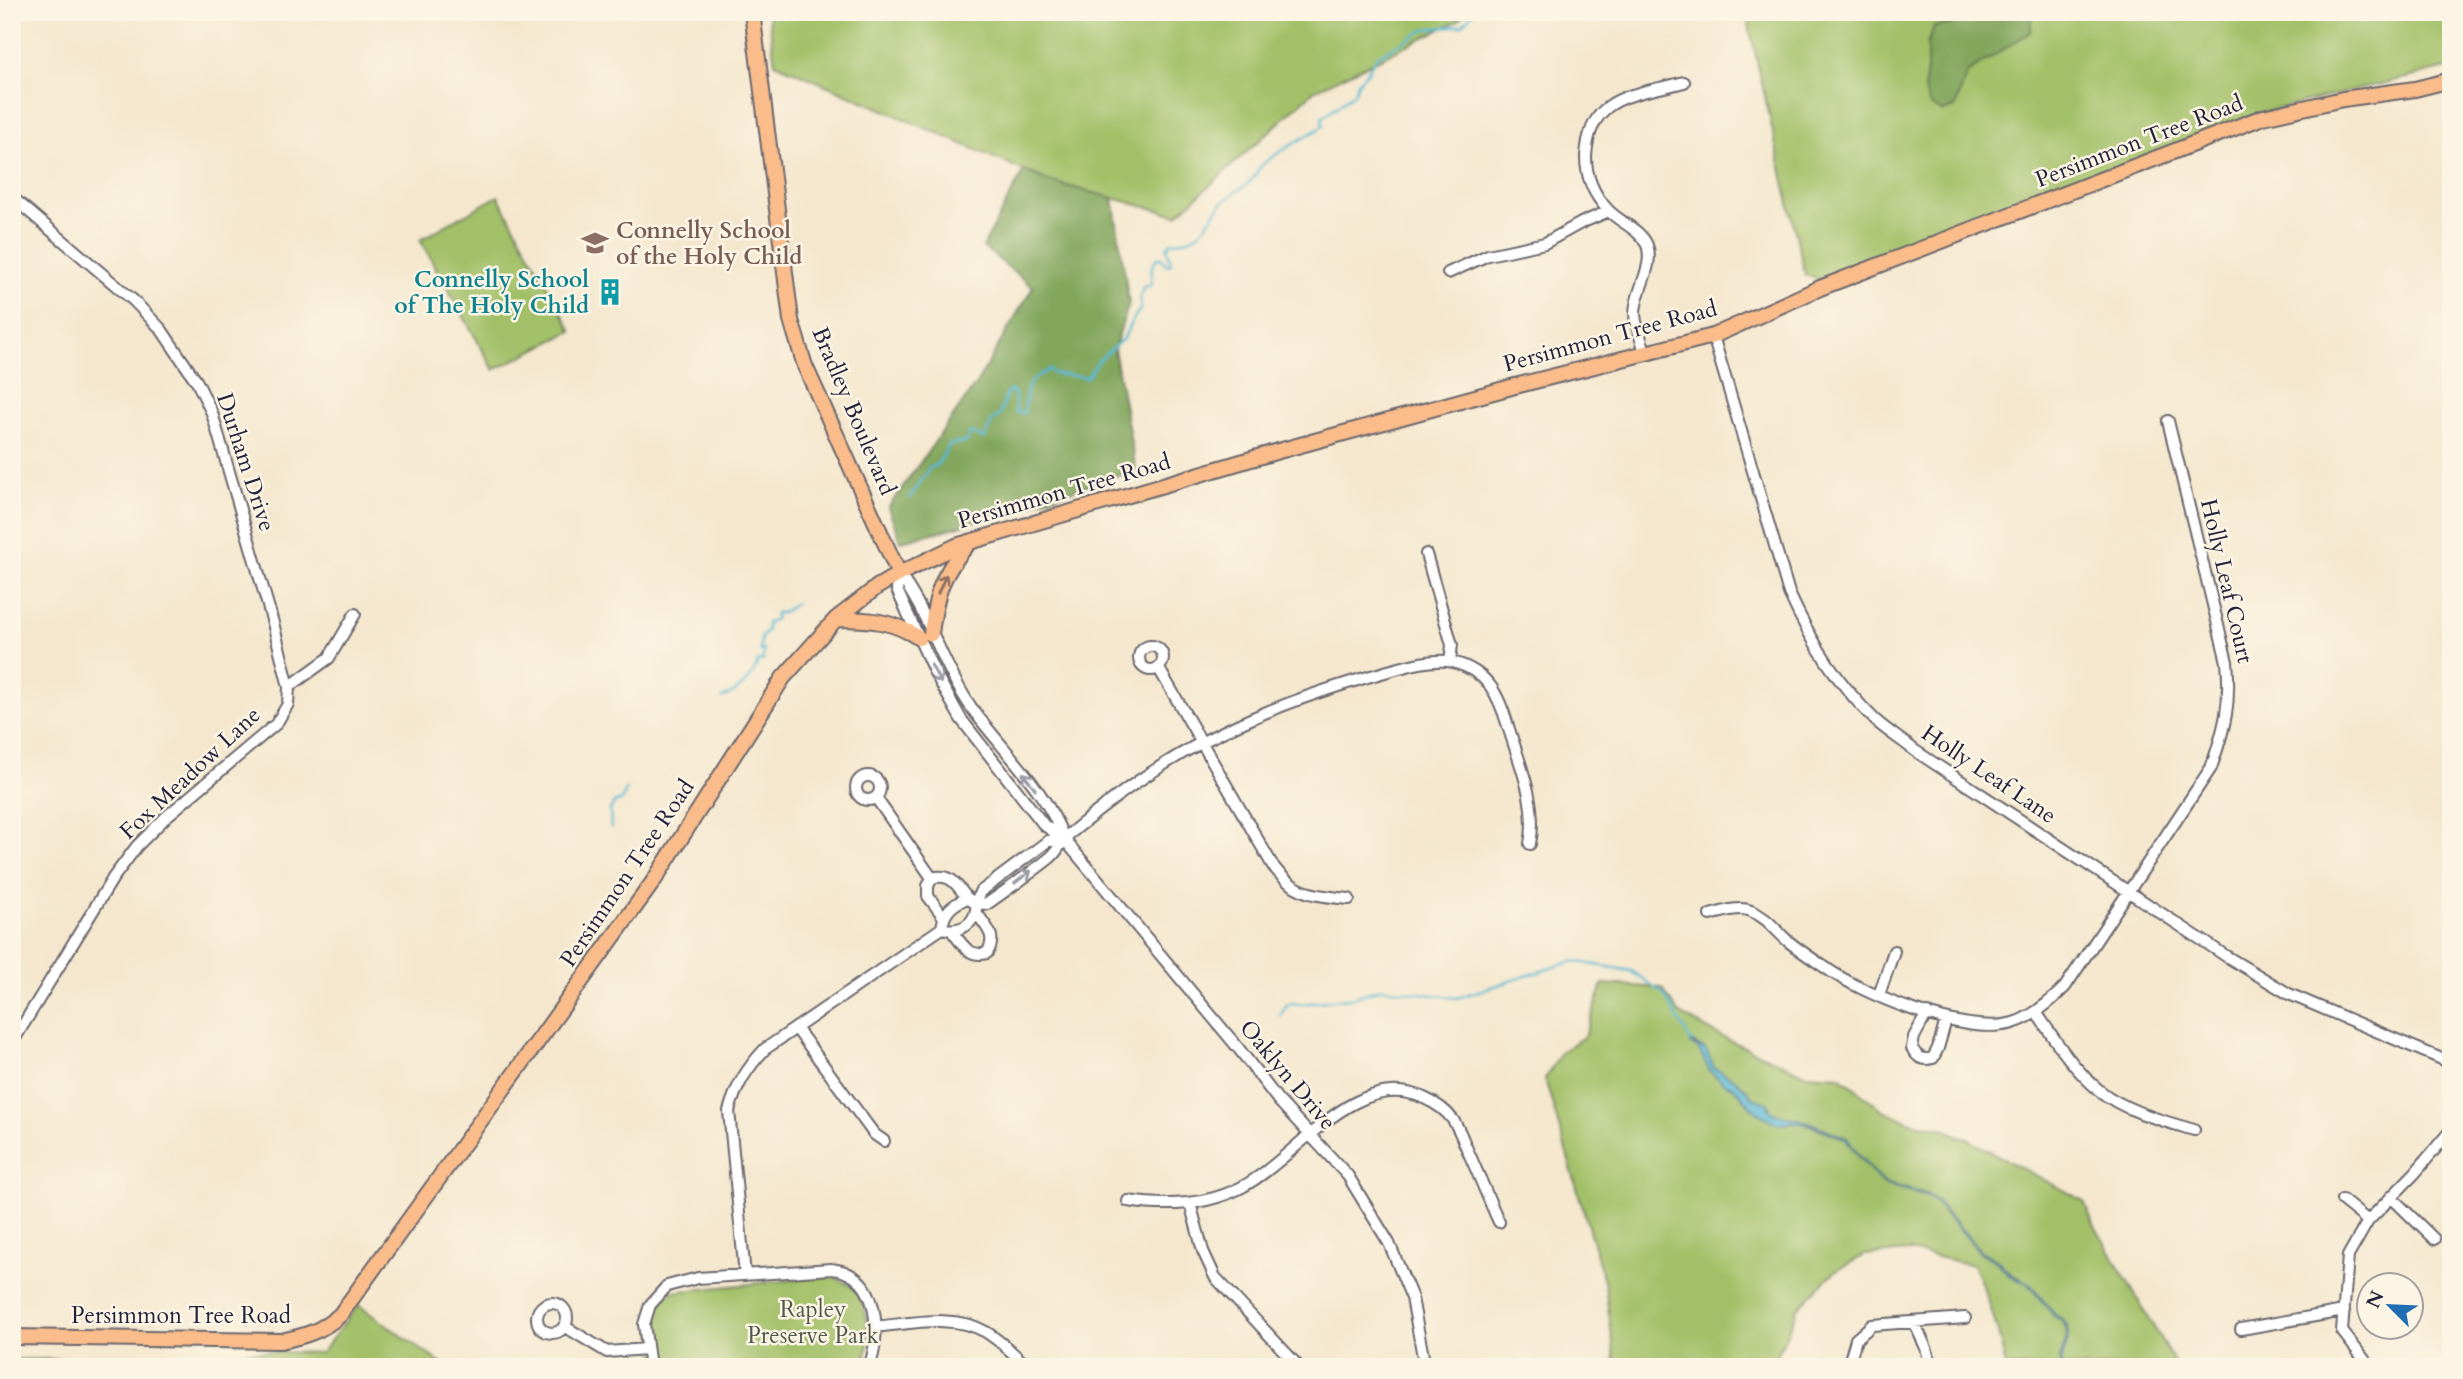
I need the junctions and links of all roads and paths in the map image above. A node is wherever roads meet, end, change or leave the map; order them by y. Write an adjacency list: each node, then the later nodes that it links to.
1 (752, 12): 12 (main road, Bradley Boulevard)
2 (2451, 80): 7 (main road, Persimmon Tree Road)
3 (1684, 82): 5 (street)
4 (12, 197): 18 (street, Durham Drive)
5 (1609, 211): 6 (street); 8 (street)
6 (1448, 273)
7 (1713, 336): 8 (main road, Persimmon Tree Road); 24 (street, Holly Leaf Lane)
8 (1646, 354): 10 (main road, Persimmon Tree Road)
9 (2168, 421): 24 (street, Holly Leaf Court)
10 (969, 542): 12 (main road, Persimmon Tree Road); 15 (main road, one-way to 10)
11 (1426, 554): 16 (street)
12 (899, 574): 14 (main road, Persimmon Tree Road); 15 (street, Oaklyn Drive)
13 (355, 614): 18 (street)
14 (836, 620): 15 (main road); 56 (main road, Persimmon Tree Road)
15 (925, 636): 21 (street, Oaklyn Drive)
16 (1450, 661): 19 (street); 22 (street)
17 (1158, 667): 19 (street)
18 (289, 687): 36 (street, Fox Meadow Lane)
19 (1201, 742): 21 (street); 25 (street)
20 (876, 798): 23 (street)
21 (1064, 839): 26 (street); 40 (street, Oaklyn Drive)
22 (1530, 844)
23 (932, 878): 26 (street); 28 (street)
24 (2128, 892): 32 (street, Holly Leaf Court); 37 (street, Holly Leaf Lane)
25 (1349, 899)
26 (973, 904): 28 (street); 29 (street); 29 (street)
27 (1710, 915): 31 (street, Holly Leaf Court)
28 (943, 916): 29 (street)
29 (947, 929): 35 (street)
30 (1894, 951): 31 (street)
31 (1879, 995): 33 (street, Holly Leaf Court)
32 (2036, 1012): 34 (street, Holly Leaf Court); 38 (street)
33 (1927, 1013): 34 (street, Holly Leaf Court); 34 (street)
34 (1946, 1020)
35 (796, 1028): 41 (street); 49 (street)
36 (12, 1043)
37 (2451, 1063)
38 (2194, 1129)
39 (2451, 1130): 42 (street)
40 (1309, 1135): 45 (street); 47 (street); 62 (street, Oaklyn Drive)
41 (884, 1141)
42 (2391, 1197): 46 (street); 48 (street)
43 (2342, 1199): 46 (street)
44 (1128, 1201): 45 (street)
45 (1190, 1203): 61 (street)
46 (2368, 1221): 50 (street)
47 (1499, 1222)
48 (2434, 1239)
49 (745, 1275): 54 (street); 57 (street)
50 (2344, 1311): 55 (street); 65 (street)
51 (1965, 1318): 52 (street)
52 (1914, 1322): 63 (street); 64 (street)
53 (564, 1326): 57 (street)
54 (874, 1327): 59 (street); 60 (street)
55 (2241, 1329)
56 (12, 1337)
57 (647, 1349): 58 (street)
58 (650, 1367)
59 (869, 1367)
60 (1028, 1367)
61 (1299, 1367)
62 (1425, 1367)
63 (1848, 1367)
64 (1931, 1367)
65 (2370, 1367)

